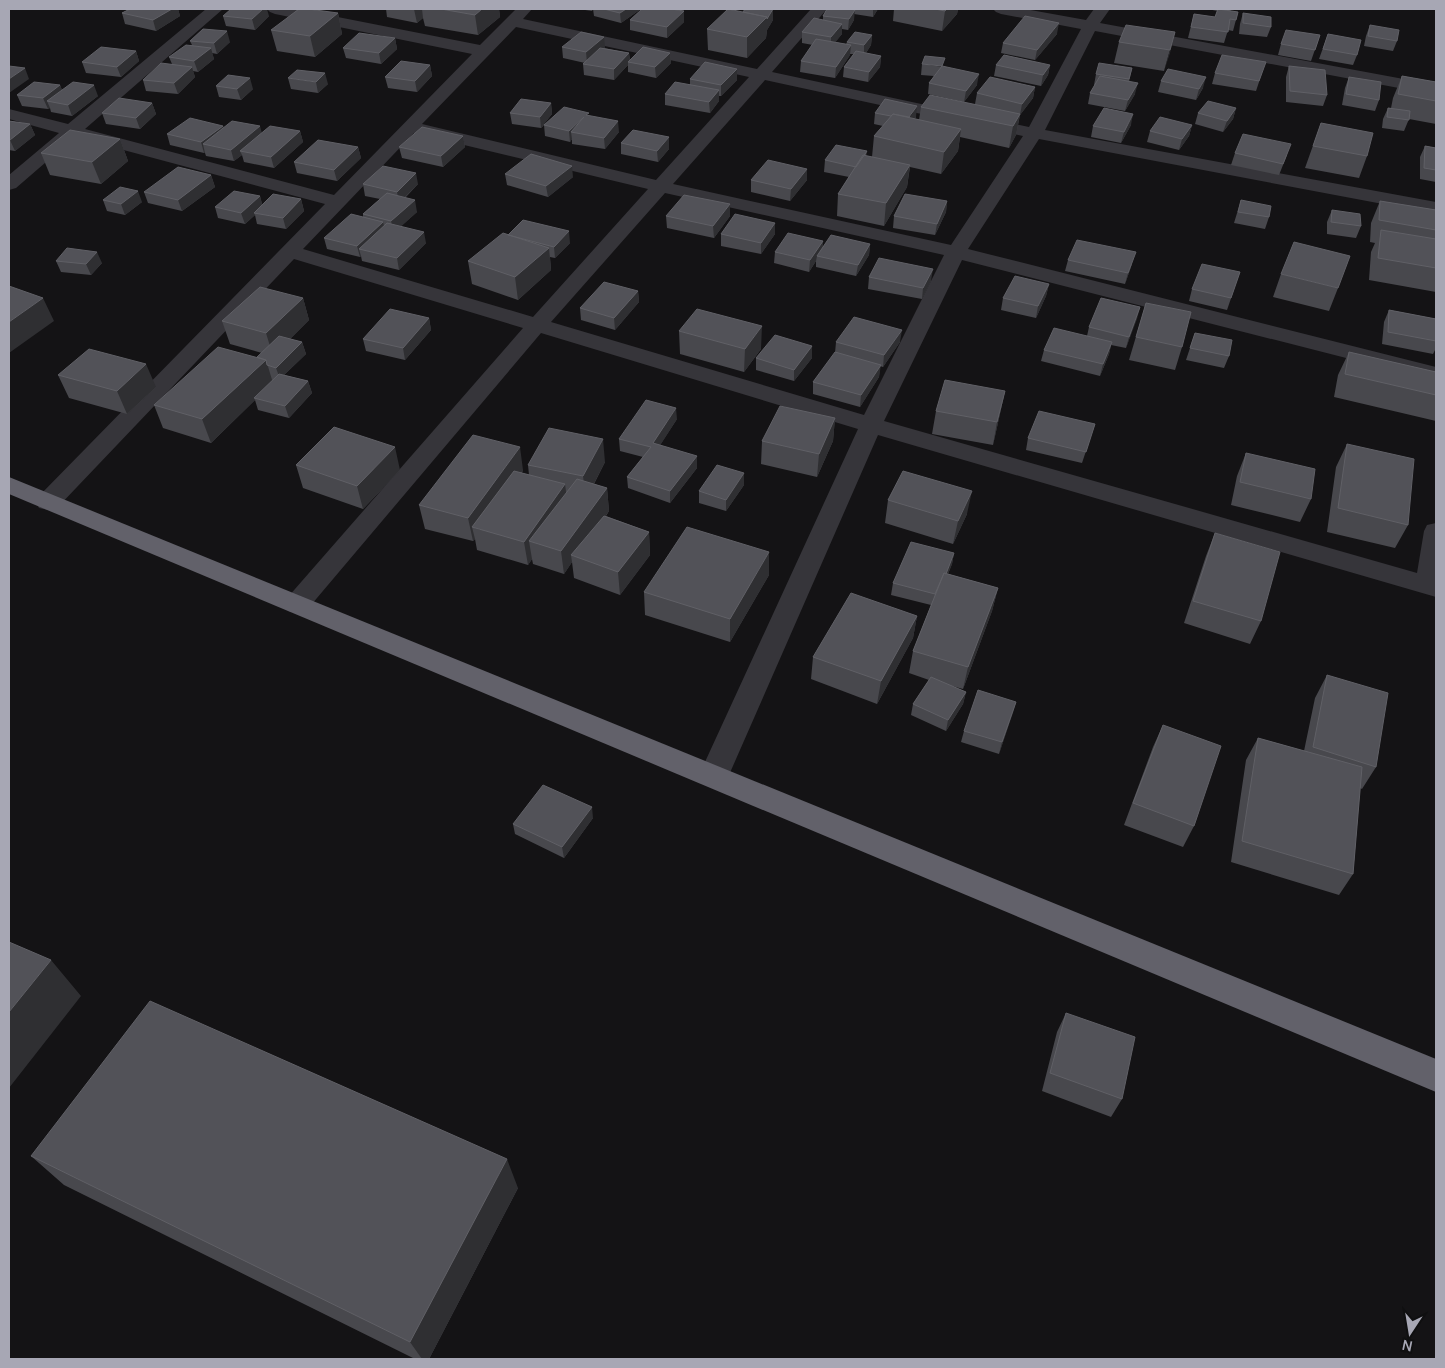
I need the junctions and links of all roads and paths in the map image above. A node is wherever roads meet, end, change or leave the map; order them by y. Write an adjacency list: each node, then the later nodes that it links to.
1 (216, 9): 12 (street)
2 (275, 9): 7 (street)
3 (819, 9): 8 (street)
4 (1001, 9): 6 (street)
5 (518, 15): 7 (street); 8 (street)
6 (1096, 17): 9 (street); 13 (street)
7 (483, 52): 11 (street)
8 (760, 75): 13 (street); 15 (street)
9 (1436, 90)
10 (9, 114): 12 (street)
11 (412, 127): 15 (street); 16 (street)
12 (75, 130): 14 (street); 16 (street)
13 (1034, 133): 17 (street); 19 (street)
14 (9, 184)
15 (662, 187): 19 (street); 20 (street)
16 (339, 202): 18 (street)
17 (1436, 208)
18 (292, 252): 20 (street); 24 (street)
19 (956, 252): 21 (street); 22 (street)
20 (537, 325): 22 (street); 27 (street)
21 (1436, 374)
22 (871, 425): 26 (street); 28 (street)
23 (9, 485): 24 (highway)
24 (48, 502): 27 (highway)
25 (1436, 531): 26 (street)
26 (1432, 587)
27 (298, 604): 28 (highway)
28 (714, 776): 29 (highway)
29 (1436, 1076)

